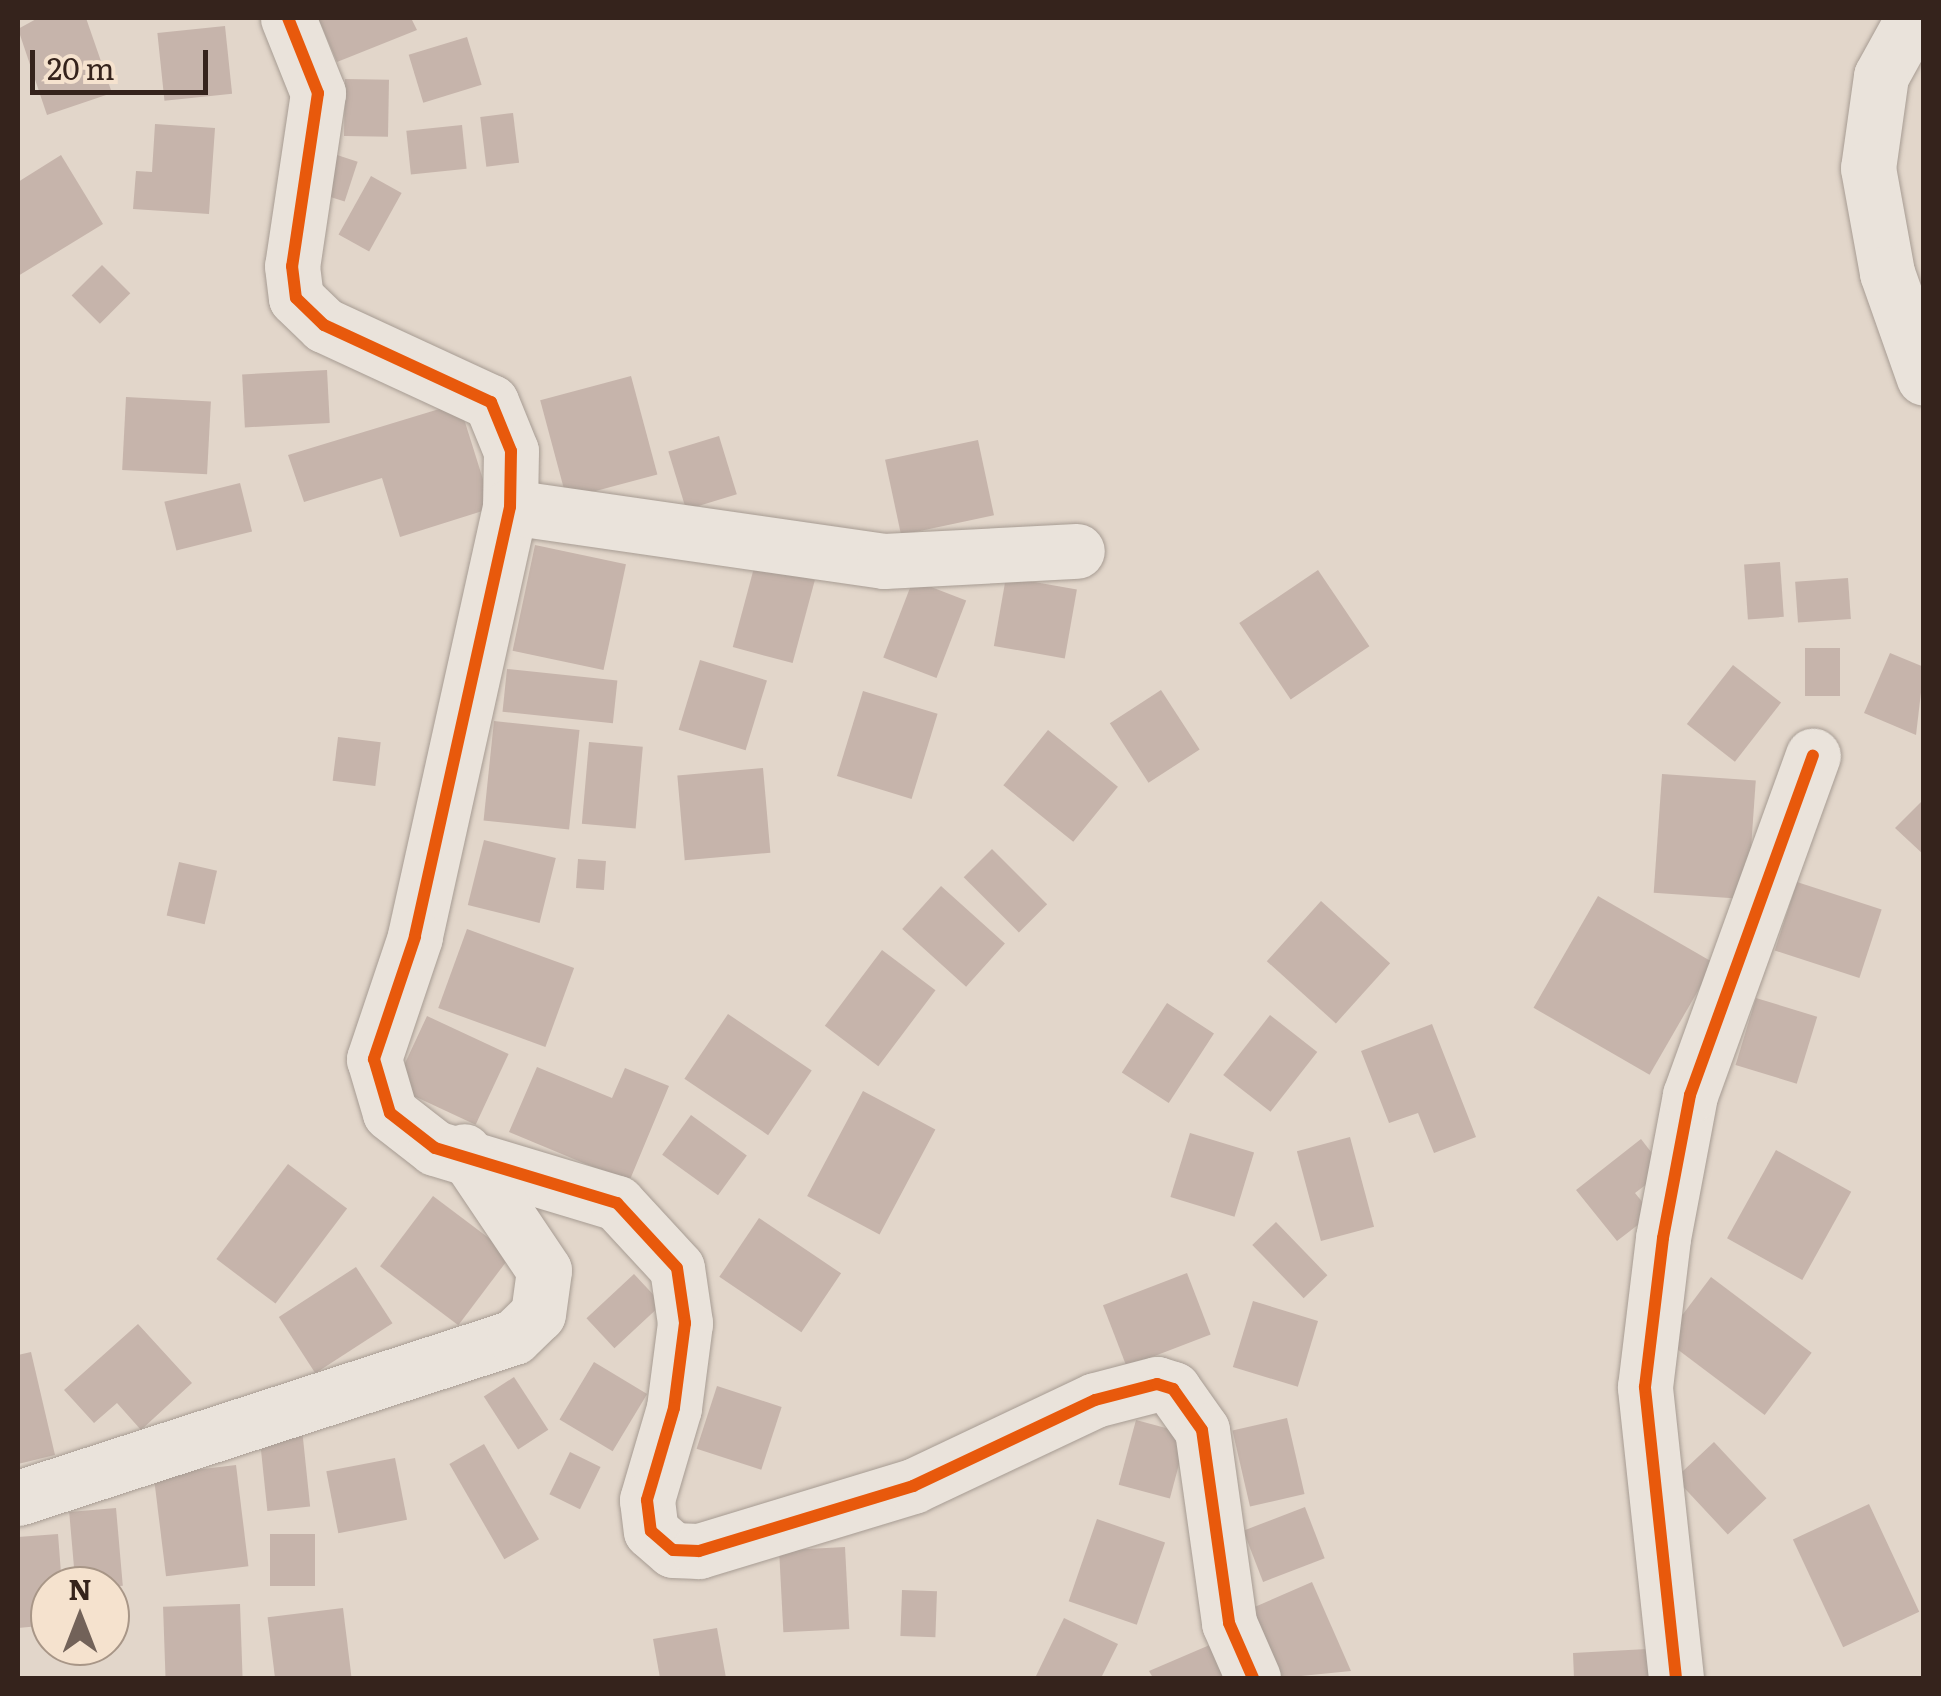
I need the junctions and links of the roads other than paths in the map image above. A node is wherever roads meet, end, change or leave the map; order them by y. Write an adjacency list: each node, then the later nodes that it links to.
1 (288, 18): 4 (street)
2 (1913, 18): 3 (street)
3 (1924, 378)
4 (510, 508): 5 (street); 7 (street)
5 (1078, 551)
6 (1813, 756): 10 (street)
7 (464, 1151): 8 (street); 9 (street)
8 (18, 1498)
9 (1252, 1678)
10 (1676, 1678)

